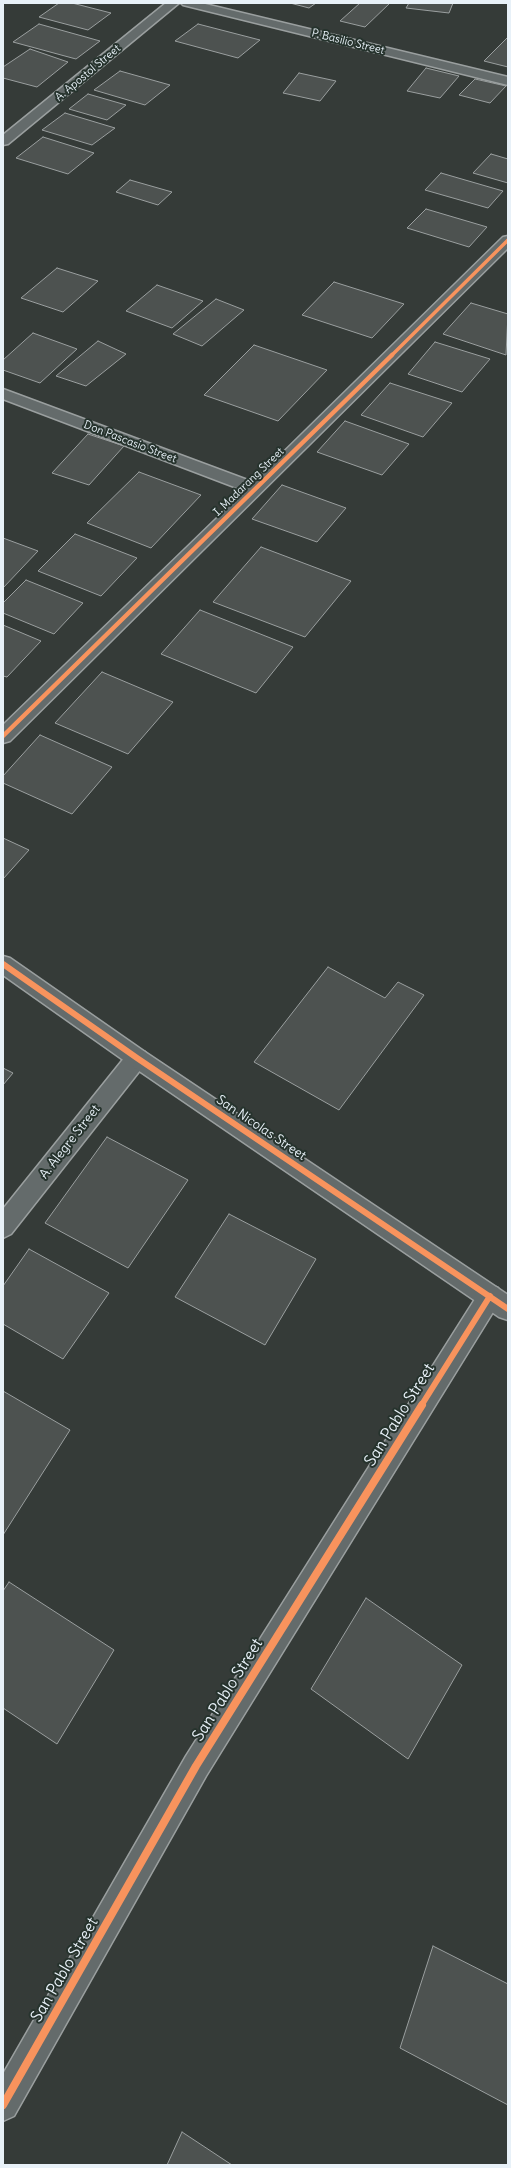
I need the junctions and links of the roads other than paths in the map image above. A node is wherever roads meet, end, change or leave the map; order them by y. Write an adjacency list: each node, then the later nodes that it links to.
1 (173, 3): 4 (street, A. Apostol Street)
2 (187, 3): 3 (street, P. Basilio Street)
3 (508, 81)
4 (3, 142)
5 (508, 240): 7 (street, I. Madarang Street)
6 (3, 394): 7 (street, Don Pascasio Street)
7 (256, 489): 8 (street, I. Madarang Street)
8 (3, 736)
9 (3, 964): 10 (street, San Nicolas Street)
10 (137, 1058): 11 (street, A. Alegre Street); 12 (street, San Nicolas Street)
11 (3, 1227)
12 (499, 1302): 13 (street, San Pablo Street)
13 (3, 2106)

